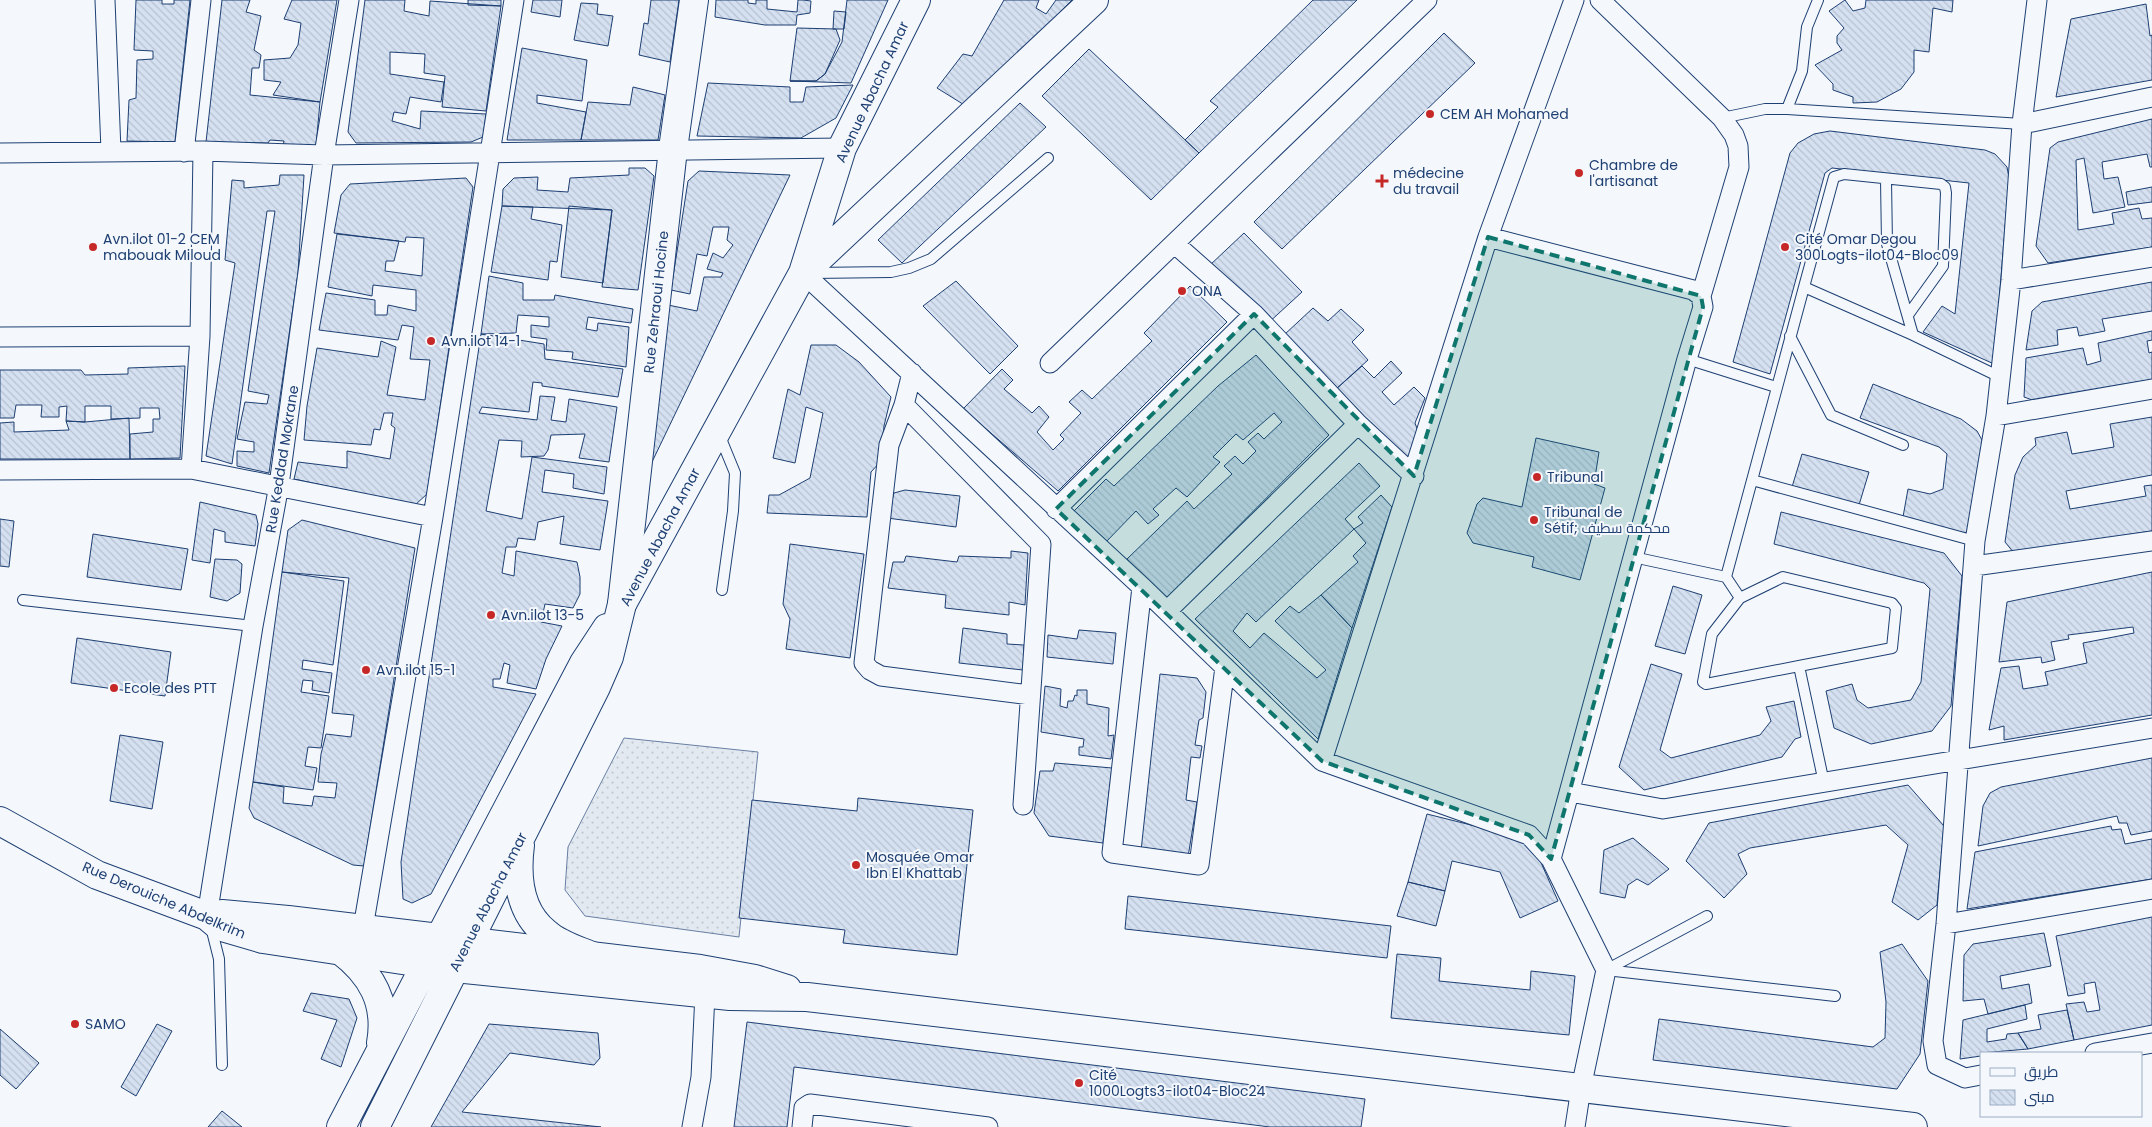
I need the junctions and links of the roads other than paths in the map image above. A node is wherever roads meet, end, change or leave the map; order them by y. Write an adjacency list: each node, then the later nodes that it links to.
1 (105, 0): 19 (street)
2 (201, 0): 21 (street)
3 (349, 0): 24 (street, Rue Keddad Mokrane)
4 (514, 0): 22 (street)
5 (694, 0): 18 (main road, Rue Zehraoui Hocine)
6 (916, 0): 17 (main road, Avenue Abacha Amar)
7 (1094, 0): 30 (main road)
8 (1427, 0): 28 (street)
9 (1574, 0): 27 (street)
10 (1600, 0): 15 (street)
11 (1818, 0): 14 (lane)
12 (2037, 0): 16 (street)
13 (2152, 97): 16 (street)
14 (1787, 109): 15 (lane); 16 (lane)
15 (1722, 118): 33 (street)
16 (2022, 124): 31 (street)
17 (842, 148): 18 (street); 30 (main road, Avenue Abacha Amar)
18 (673, 149): 22 (street); 67 (main road, Rue Zehraoui Hocine)
19 (110, 151): 21 (street); 23 (street)
20 (203, 151): 21 (street); 24 (street); 37 (street)
21 (184, 152)
22 (491, 152): 24 (street); 57 (street)
23 (0, 153)
24 (324, 155): 55 (street, Rue Keddad Mokrane)
25 (1048, 158): 30 (lane)
26 (1886, 180): 32 (lane); 35 (lane); 35 (lane)
27 (1488, 237): 33 (street); 53 (street)
28 (1175, 244): 34 (street); 41 (street)
29 (2152, 257): 31 (street)
30 (803, 273): 42 (street); 49 (main road, Avenue Abacha Amar)
31 (2011, 280): 43 (street)
32 (1804, 287): 36 (lane); 38 (lane)
33 (1701, 296): 40 (street)
34 (1254, 314): 48 (street); 56 (street)
35 (1908, 315): 36 (lane)
36 (1913, 335): 43 (lane)
37 (200, 336): 39 (street); 51 (street)
38 (1790, 336): 44 (lane); 50 (lane)
39 (0, 337)
40 (1687, 359): 44 (lane); 60 (street)
41 (1050, 363)
42 (912, 373): 46 (street); 56 (street)
43 (2000, 377): 47 (street)
44 (1776, 387): 54 (lane)
45 (2152, 389): 47 (street)
46 (904, 405): 72 (street); 72 (street)
47 (1996, 416): 58 (street)
48 (1358, 424): 53 (street); 68 (street)
49 (717, 431): 64 (lane); 67 (main road, Avenue Abacha Amar)
50 (1904, 445)
51 (190, 469): 52 (street); 55 (street)
52 (0, 470)
53 (1414, 476): 75 (street)
54 (1752, 480): 58 (lane); 62 (lane)
55 (280, 485): 57 (street); 69 (street, Rue Keddad Mokrane)
56 (1056, 509): 63 (street)
57 (433, 517): 86 (street)
58 (1975, 541): 61 (street)
59 (2152, 541): 61 (street)
60 (1633, 557): 62 (lane); 77 (street)
61 (1974, 566): 74 (street)
62 (1726, 577): 65 (lane)
63 (1142, 587): 68 (street); 71 (street)
64 (722, 590)
65 (1740, 598): 70 (lane); 70 (lane)
66 (23, 600): 69 (lane)
67 (622, 604): 80 (main road, Avenue Abacha Amar); 87 (main road)
68 (1167, 611): 71 (street)
69 (253, 626): 83 (street, Rue Keddad Mokrane)
70 (1799, 666): 76 (lane)
71 (1225, 667): 75 (street)
72 (1030, 694): 78 (street)
73 (2152, 728): 74 (street)
74 (1957, 759): 76 (street); 85 (street)
75 (1322, 761): 81 (street)
76 (1824, 783): 77 (street)
77 (1570, 792): 81 (street)
78 (1023, 805)
79 (0, 821): 83 (main road, Rue Derouiche Abdelkrim)
80 (521, 835): 88 (main road, Avenue Abacha Amar); 90 (main road)
81 (1551, 859): 93 (street)
82 (2152, 889): 85 (street)
83 (207, 916): 86 (main road); 89 (main road, Rue Derouiche Abdelkrim); 99 (lane)
84 (1708, 916): 93 (lane)
85 (1946, 924): 100 (street)
86 (363, 928): 87 (main road)
87 (439, 938): 88 (main road); 91 (main road)
88 (467, 942): 90 (main road); 92 (main road, Avenue Abacha Amar)
89 (340, 950): 91 (main road, Rue Derouiche Abdelkrim); 97 (main road)
90 (594, 956): 94 (main road)
91 (426, 964): 92 (main road, Rue Derouiche Abdelkrim); 97 (main road)
92 (455, 968): 94 (main road, Rue Derouiche Abdelkrim); 103 (main road, Avenue Abacha Amar)
93 (1606, 970): 95 (lane); 101 (street)
94 (702, 981): 101 (main road); 104 (street)
95 (1835, 996)
96 (2152, 1043): 98 (street)
97 (380, 1048): 102 (main road)
98 (2101, 1052)
99 (222, 1065)
100 (1980, 1075)
101 (1581, 1088): 107 (street); 108 (main road)
102 (340, 1127)
103 (375, 1127)
104 (692, 1127)
105 (802, 1127): 106 (street)
106 (988, 1127)
107 (1575, 1127)
108 (1913, 1127)

